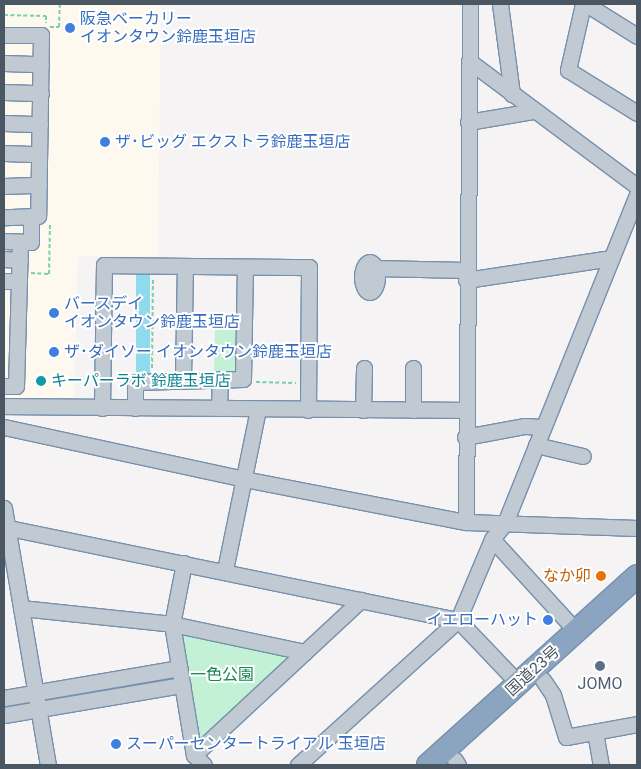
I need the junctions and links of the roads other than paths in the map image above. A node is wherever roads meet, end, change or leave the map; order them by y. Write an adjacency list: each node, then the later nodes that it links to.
1 (470, 4): 6 (street)
2 (500, 4): 11 (street)
3 (585, 4): 5 (street); 13 (street)
4 (4, 35): 8 (street)
5 (637, 36)
6 (469, 62): 11 (street); 14 (street)
7 (4, 63): 8 (street)
8 (41, 64): 10 (street)
9 (4, 92): 10 (street)
10 (41, 93): 16 (street)
11 (512, 94): 12 (street)
12 (534, 110): 14 (street); 21 (street)
13 (637, 112)
14 (468, 122): 33 (street)
15 (4, 123): 16 (street)
16 (40, 124): 18 (street)
17 (4, 153): 18 (street)
18 (39, 154): 19 (street)
19 (39, 185): 20 (street); 23 (street)
20 (4, 186)
21 (637, 186)
22 (637, 194): 27 (street)
23 (31, 216): 24 (street); 26 (street)
24 (4, 217)
25 (4, 241): 26 (street)
26 (20, 242): 29 (street)
27 (611, 258): 33 (street); 53 (street)
28 (4, 259): 29 (street)
29 (20, 260): 34 (street)
30 (185, 266): 31 (street); 40 (street); 44 (street)
31 (245, 267): 41 (street); 48 (street)
32 (374, 268): 33 (street)
33 (466, 275): 51 (street)
34 (18, 278): 35 (street)
35 (11, 304): 36 (street)
36 (11, 330): 37 (street)
37 (10, 358): 42 (street)
38 (364, 368): 49 (street)
39 (413, 368): 50 (street)
40 (183, 378): 41 (street); 45 (street)
41 (220, 379): 46 (street)
42 (4, 386)
43 (4, 406): 44 (street)
44 (102, 408): 45 (street)
45 (135, 408): 46 (street)
46 (219, 408): 47 (street)
47 (258, 409): 48 (street); 57 (street)
48 (308, 410): 49 (street)
49 (363, 410): 50 (street)
50 (414, 410): 51 (street)
51 (465, 410): 54 (street)
52 (4, 427): 57 (street)
53 (542, 428): 54 (street); 55 (street)
54 (465, 437): 59 (street)
55 (536, 444): 56 (street); 60 (street)
56 (583, 456)
57 (244, 479): 59 (street); 65 (street)
58 (4, 508): 61 (street)
59 (466, 522): 60 (street)
60 (505, 523): 62 (street); 63 (street)
61 (5, 527): 64 (street); 69 (street)
62 (637, 528)
63 (492, 539): 70 (street); 72 (street)
64 (184, 563): 65 (street); 71 (street)
65 (225, 570): 68 (street)
66 (637, 576): 72 (highway, 国道23号)
67 (637, 596): 75 (highway, 国道23号)
68 (360, 600): 70 (street); 73 (street)
69 (21, 608): 71 (street); 78 (street)
70 (458, 620): 76 (street); 87 (street)
71 (172, 624): 73 (street); 74 (street)
72 (576, 631): 76 (highway, 国道23号)
73 (305, 652): 84 (street)
74 (179, 668): 77 (street); 78 (street)
75 (543, 680): 83 (street); 85 (highway, 国道23号)
76 (520, 684): 88 (highway, 国道23号)
77 (182, 685): 80 (street); 84 (street)
78 (36, 692): 79 (street); 80 (street)
79 (4, 698)
80 (39, 709): 81 (street); 86 (street)
81 (4, 715)
82 (637, 724): 83 (street)
83 (595, 732): 89 (street)
84 (199, 760)
85 (454, 764)
86 (48, 765)
87 (298, 765)
88 (428, 765)
89 (601, 765)

